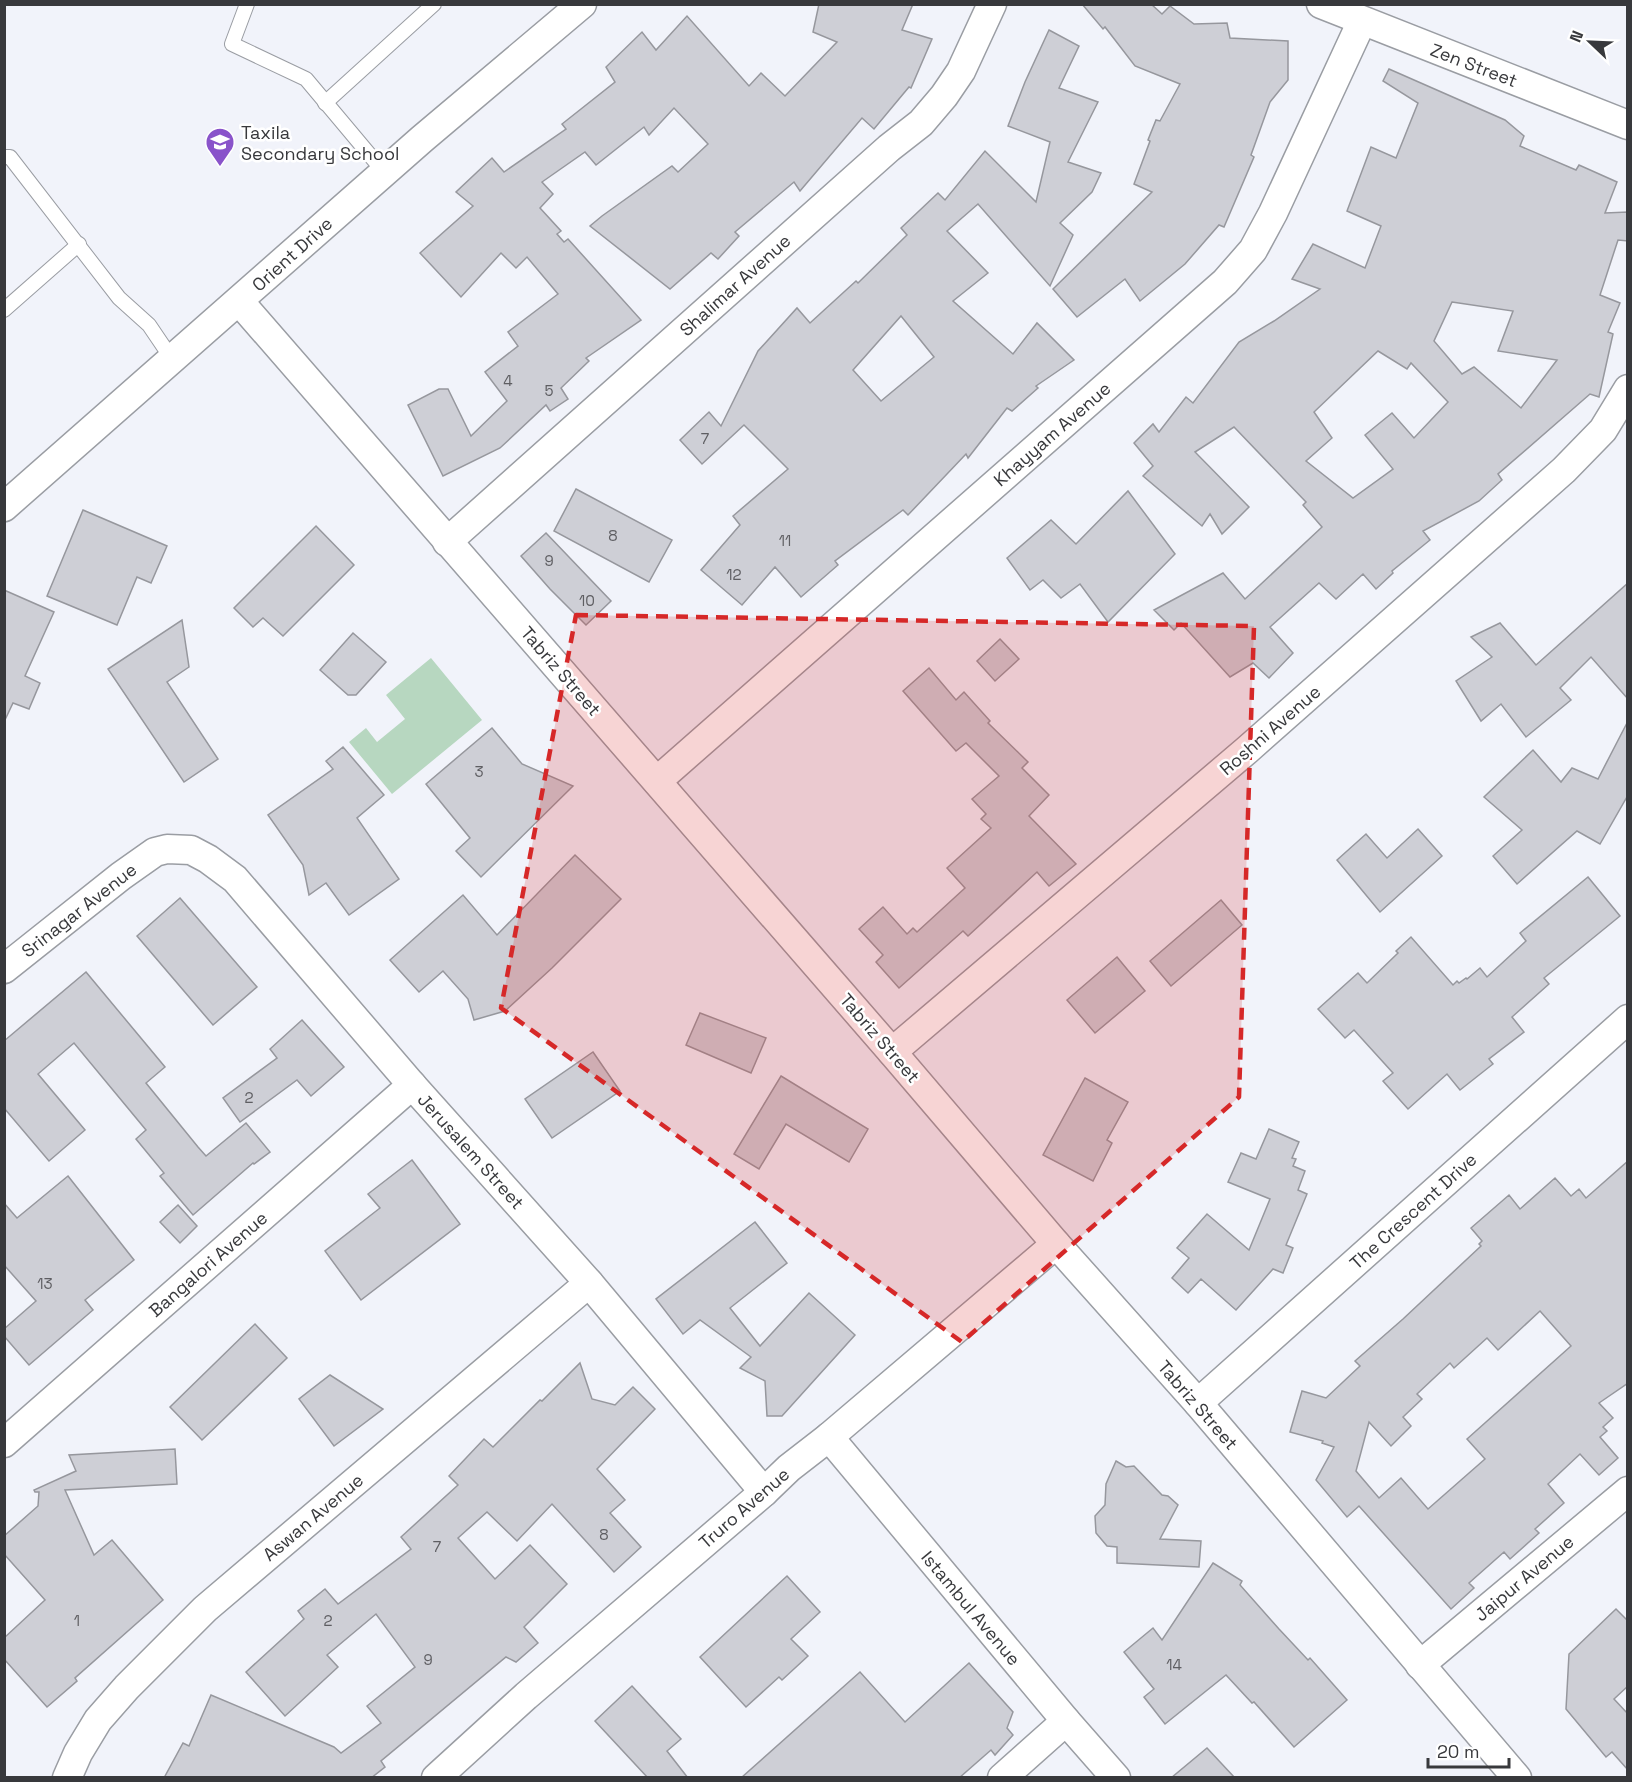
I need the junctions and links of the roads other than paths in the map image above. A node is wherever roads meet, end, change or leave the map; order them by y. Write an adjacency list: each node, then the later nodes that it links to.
1 (247, 4): 7 (lane)
2 (434, 4): 7 (lane)
3 (582, 4): 10 (street, Orient Drive)
4 (992, 4): 17 (street, Shalimar Avenue)
5 (1322, 4): 6 (street, Zen Street)
6 (1362, 21): 8 (street, Zen Street); 18 (street, Khayyam Avenue)
7 (325, 103): 10 (lane)
8 (1628, 125)
9 (4, 157): 11 (lane)
10 (384, 172): 12 (street, Orient Drive)
11 (79, 244): 13 (lane); 14 (lane)
12 (239, 301): 14 (street, Orient Drive); 17 (street, Tabriz Street)
13 (4, 310)
14 (172, 359): 16 (street, Orient Drive)
15 (1628, 389): 22 (street, Roshni Avenue)
16 (4, 507)
17 (447, 542): 18 (street, Tabriz Street)
18 (657, 781): 22 (street, Tabriz Street)
19 (155, 852): 20 (street, Srinagar Avenue); 23 (street, Jerusalem Street)
20 (4, 969)
21 (1628, 1019): 26 (street, The Crescent Drive)
22 (892, 1052): 24 (street, Tabriz Street)
23 (412, 1085): 25 (street, Jerusalem Street); 28 (street, Bangalori Avenue)
24 (1056, 1244): 26 (street, Tabriz Street); 27 (street, Truro Avenue)
25 (590, 1283): 30 (street, Jerusalem Street); 33 (street, Aswan Avenue)
26 (1198, 1403): 31 (street, Tabriz Street)
27 (829, 1437): 30 (street, Truro Avenue); 32 (street, Istambul Avenue)
28 (4, 1443)
29 (1628, 1491): 31 (street, Jaipur Avenue)
30 (764, 1492): 34 (street, Truro Avenue)
31 (1420, 1665): 37 (street, Tabriz Street)
32 (1066, 1721): 35 (street); 36 (street, Istambul Avenue)
33 (67, 1778)
34 (436, 1778)
35 (1002, 1778)
36 (1116, 1778)
37 (1517, 1778)

